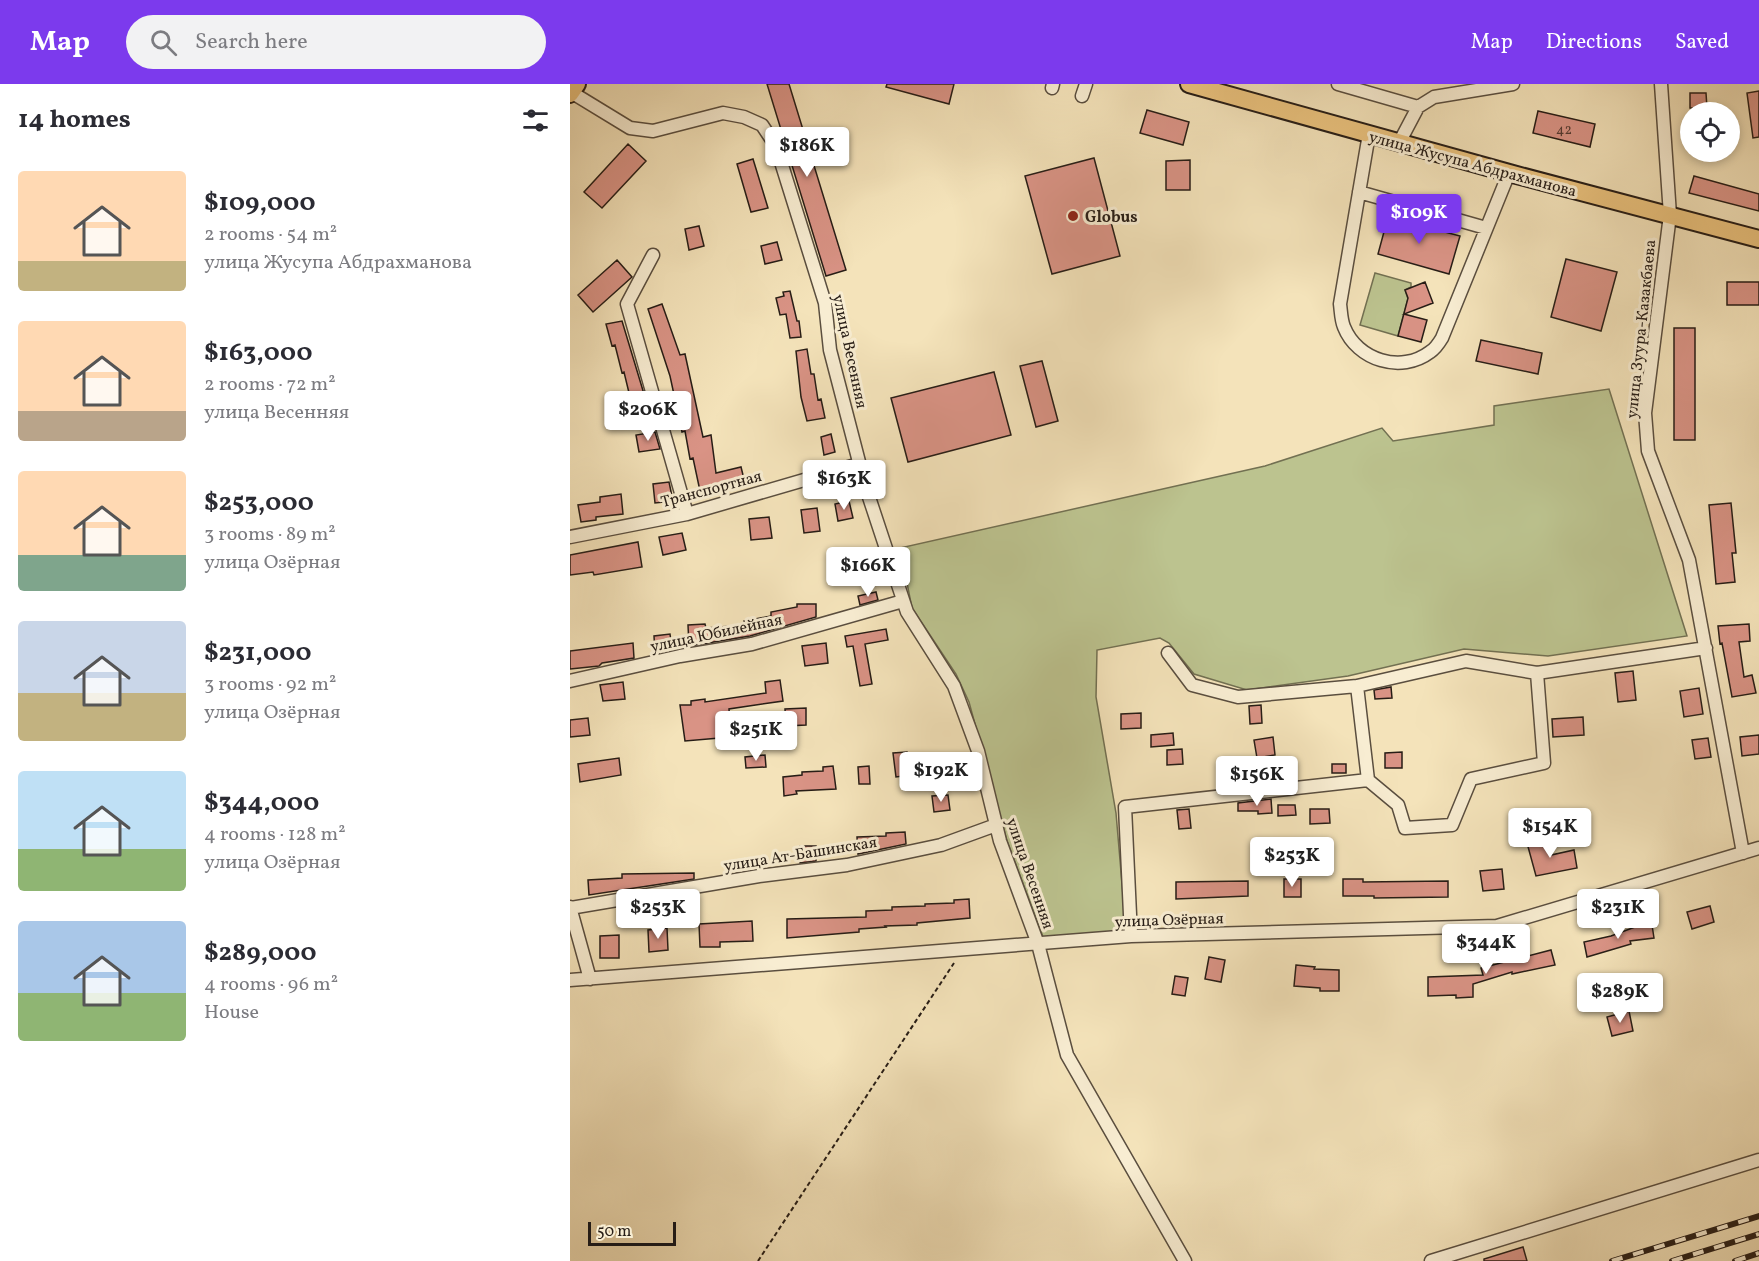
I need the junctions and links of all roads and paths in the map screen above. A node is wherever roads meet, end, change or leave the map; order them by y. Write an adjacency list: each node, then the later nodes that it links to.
1 (1189, 84): 7 (highway, улица Жусупа Абдрахманова)
2 (1338, 84): 6 (street)
3 (1512, 84): 6 (street)
4 (1661, 84): 11 (street, улица Зуура-Казакбаева)
5 (573, 90): 15 (street, улица Весенняя)
6 (1418, 107): 8 (street)
7 (1369, 134): 8 (highway, улица Жусупа Абдрахманова); 10 (street)
8 (1399, 143): 9 (highway, улица Жусупа Абдрахманова)
9 (1509, 173): 11 (highway, улица Жусупа Абдрахманова); 12 (street)
10 (1359, 192): 12 (street); 12 (street)
11 (1670, 215): 13 (highway, улица Жусупа Абдрахманова); 19 (street, улица Зуура-Казакбаева)
12 (1486, 228)
13 (1759, 239)
14 (652, 255): 16 (street)
15 (859, 464): 16 (street, Транспортная); 18 (street, улица Весенняя)
16 (687, 514): 17 (street, Транспортная)
17 (570, 537)
18 (903, 601): 22 (street, улица Юбилейная); 25 (street, улица Весенняя)
19 (1706, 648): 21 (street); 27 (street, улица Зуура-Казакбаева)
20 (1168, 653): 23 (street)
21 (1537, 673): 23 (street); 24 (street)
22 (570, 681)
23 (1357, 686): 24 (street)
24 (1368, 780): 29 (street)
25 (996, 825): 28 (street, улица Ат-Башинская); 30 (street, улица Весенняя)
26 (1759, 848): 27 (street, улица Озёрная)
27 (1743, 853): 29 (street, улица Озёрная)
28 (570, 907): 32 (street)
29 (1131, 936): 30 (street, улица Озёрная)
30 (1038, 944): 31 (street, улица Озёрная); 36 (street, улица Весенняя)
31 (963, 950): 32 (street, улица Озёрная); 35 (path)
32 (590, 979): 33 (street, улица Озёрная)
33 (570, 980)
34 (1759, 1160): 37 (street)
35 (758, 1261)
36 (1185, 1261)
37 (1431, 1261)

